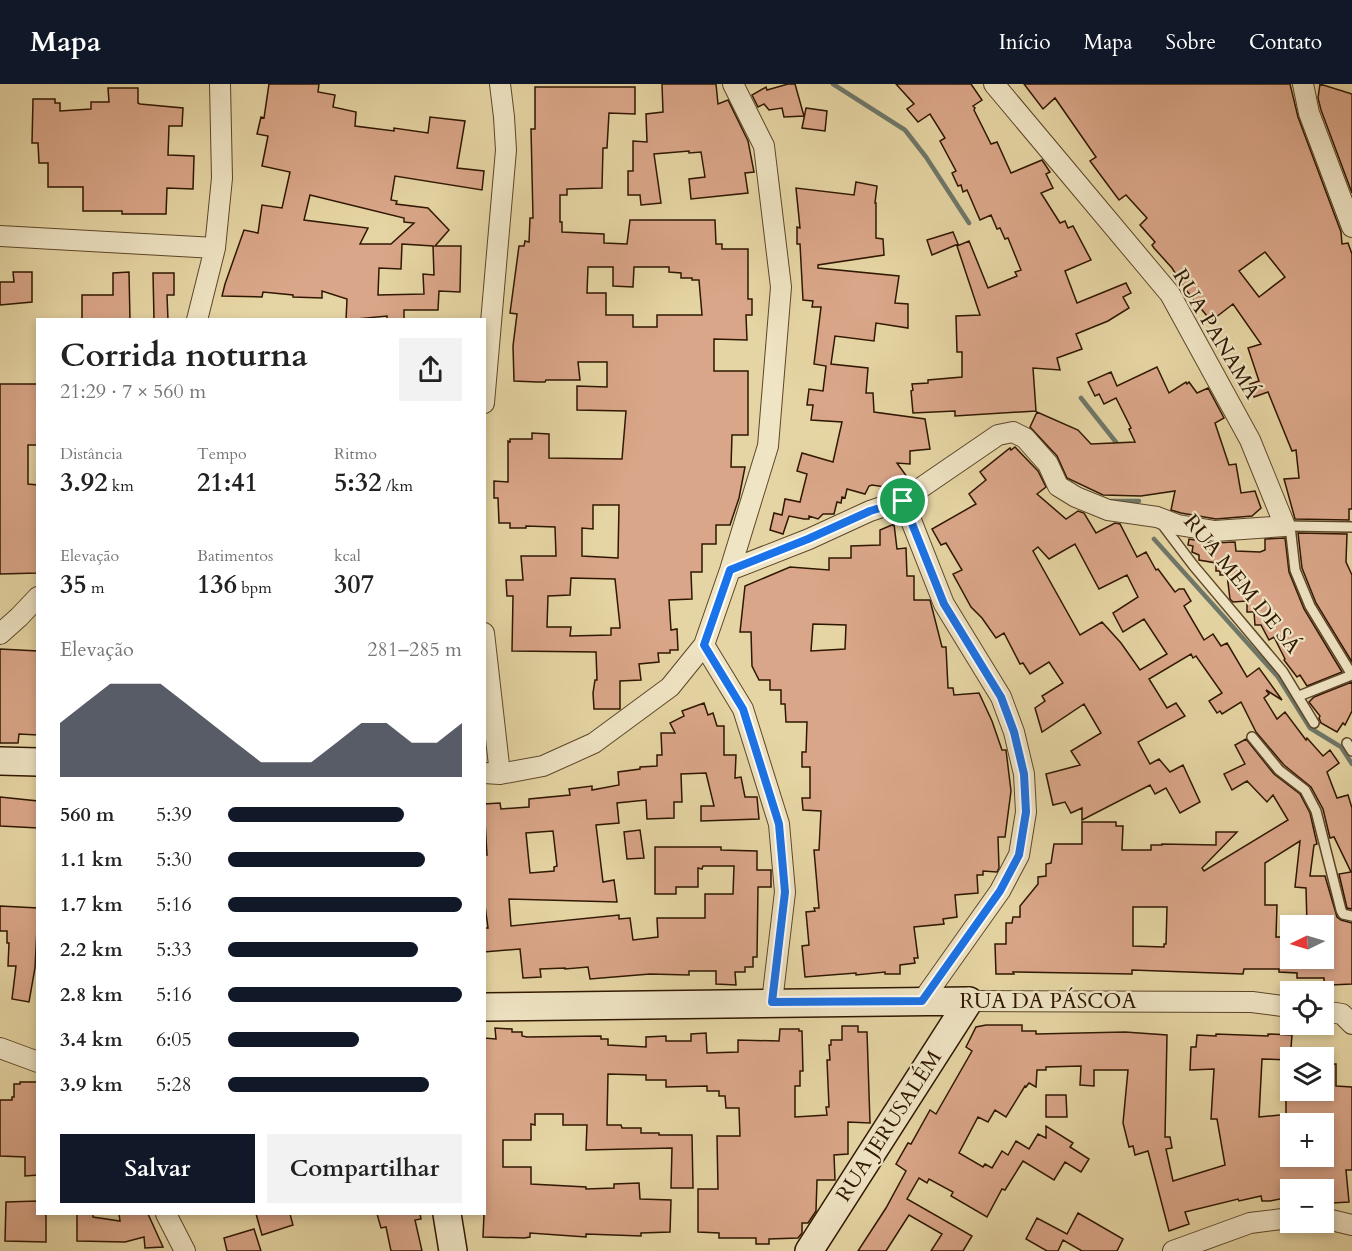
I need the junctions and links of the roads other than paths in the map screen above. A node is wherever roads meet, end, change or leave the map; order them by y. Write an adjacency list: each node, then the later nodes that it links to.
1 (220, 84): 8 (street)
2 (500, 84): 10 (street)
3 (733, 84): 15 (street)
4 (994, 84): 13 (street, RUA PANAMÁ)
5 (1303, 84): 6 (street)
6 (1352, 227)
7 (0, 237): 8 (street)
8 (215, 248): 9 (street)
9 (198, 318)
10 (486, 381)
11 (903, 501): 12 (street, RUA MEM DE SÁ); 15 (street); 28 (street)
12 (1157, 517): 13 (street); 21 (lane, RUA MEM DE SÁ)
13 (1287, 526): 14 (lane); 20 (lane)
14 (1352, 527)
15 (730, 570): 18 (street)
16 (36, 599): 17 (street)
17 (0, 634)
18 (704, 645): 26 (street); 30 (street)
19 (486, 668): 26 (street)
20 (1352, 675): 21 (lane)
21 (1299, 696): 22 (lane, RUA MEM DE SÁ)
22 (1314, 723)
23 (1252, 737): 27 (lane)
24 (0, 760): 25 (street)
25 (36, 762)
26 (492, 773)
27 (1352, 916)
28 (922, 1001): 29 (street, RUA DA PÁSCOA); 30 (street, RUA DA PÁSCOA)
29 (969, 1001): 31 (street, RUA DA PÁSCOA); 42 (street, RUA JERUSALÉM)
30 (772, 1002): 32 (street, RUA DA PÁSCOA)
31 (1280, 1006)
32 (486, 1008)
33 (0, 1048): 34 (street)
34 (36, 1061)
35 (166, 1215): 40 (street)
36 (447, 1215): 41 (street)
37 (1280, 1219): 43 (street)
38 (1334, 1221): 39 (street)
39 (1352, 1225)
40 (185, 1251)
41 (453, 1251)
42 (809, 1251)
43 (1173, 1251)

